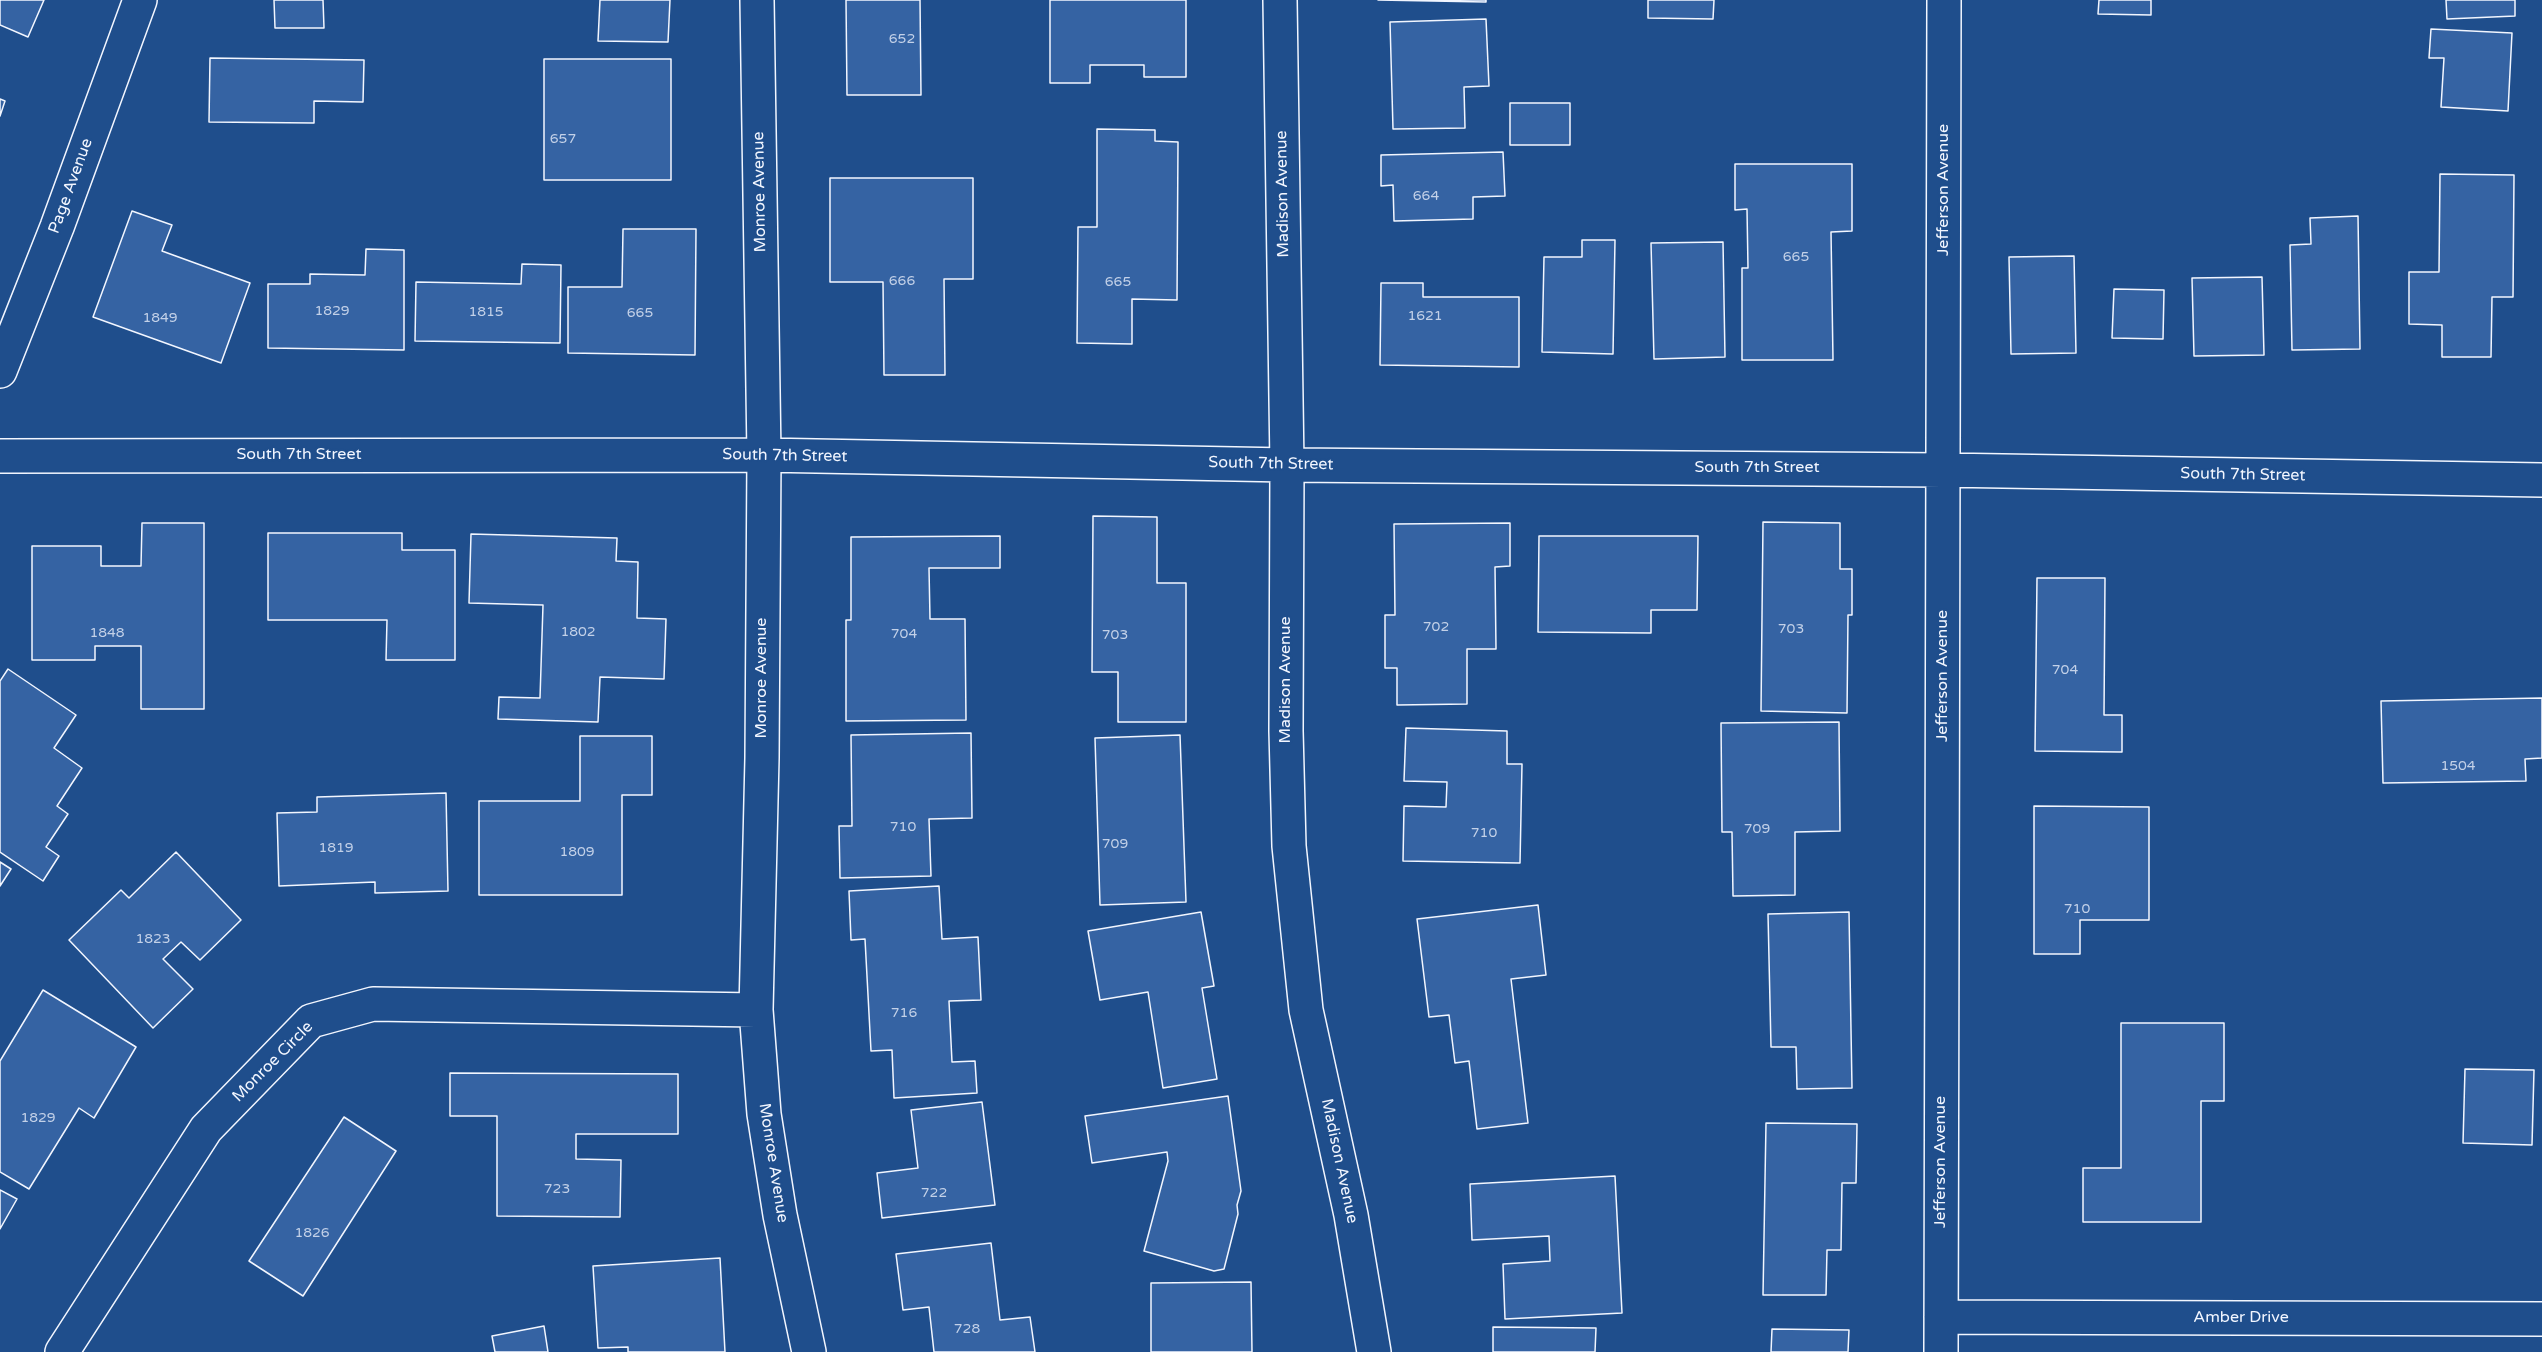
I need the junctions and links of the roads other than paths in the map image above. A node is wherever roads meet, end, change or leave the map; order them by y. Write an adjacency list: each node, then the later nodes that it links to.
1 (140, 0): 5 (street, Page Avenue)
2 (757, 0): 6 (street, Monroe Avenue)
3 (1280, 0): 8 (street, Madison Avenue)
4 (1944, 0): 9 (street, Jefferson Avenue)
5 (0, 371)
6 (764, 455): 7 (street, South 7th Street); 8 (street, South 7th Street); 11 (street, Monroe Avenue)
7 (0, 456)
8 (1287, 465): 9 (street, South 7th Street); 16 (street, Madison Avenue)
9 (1943, 470): 10 (street, South 7th Street); 12 (street, Jefferson Avenue)
10 (2542, 480)
11 (756, 1010): 14 (street, Monroe Circle); 15 (street, Monroe Avenue)
12 (1941, 1317): 13 (street, Amber Drive); 17 (street, Jefferson Avenue)
13 (2542, 1319)
14 (62, 1352)
15 (809, 1352)
16 (1374, 1352)
17 (1941, 1352)

